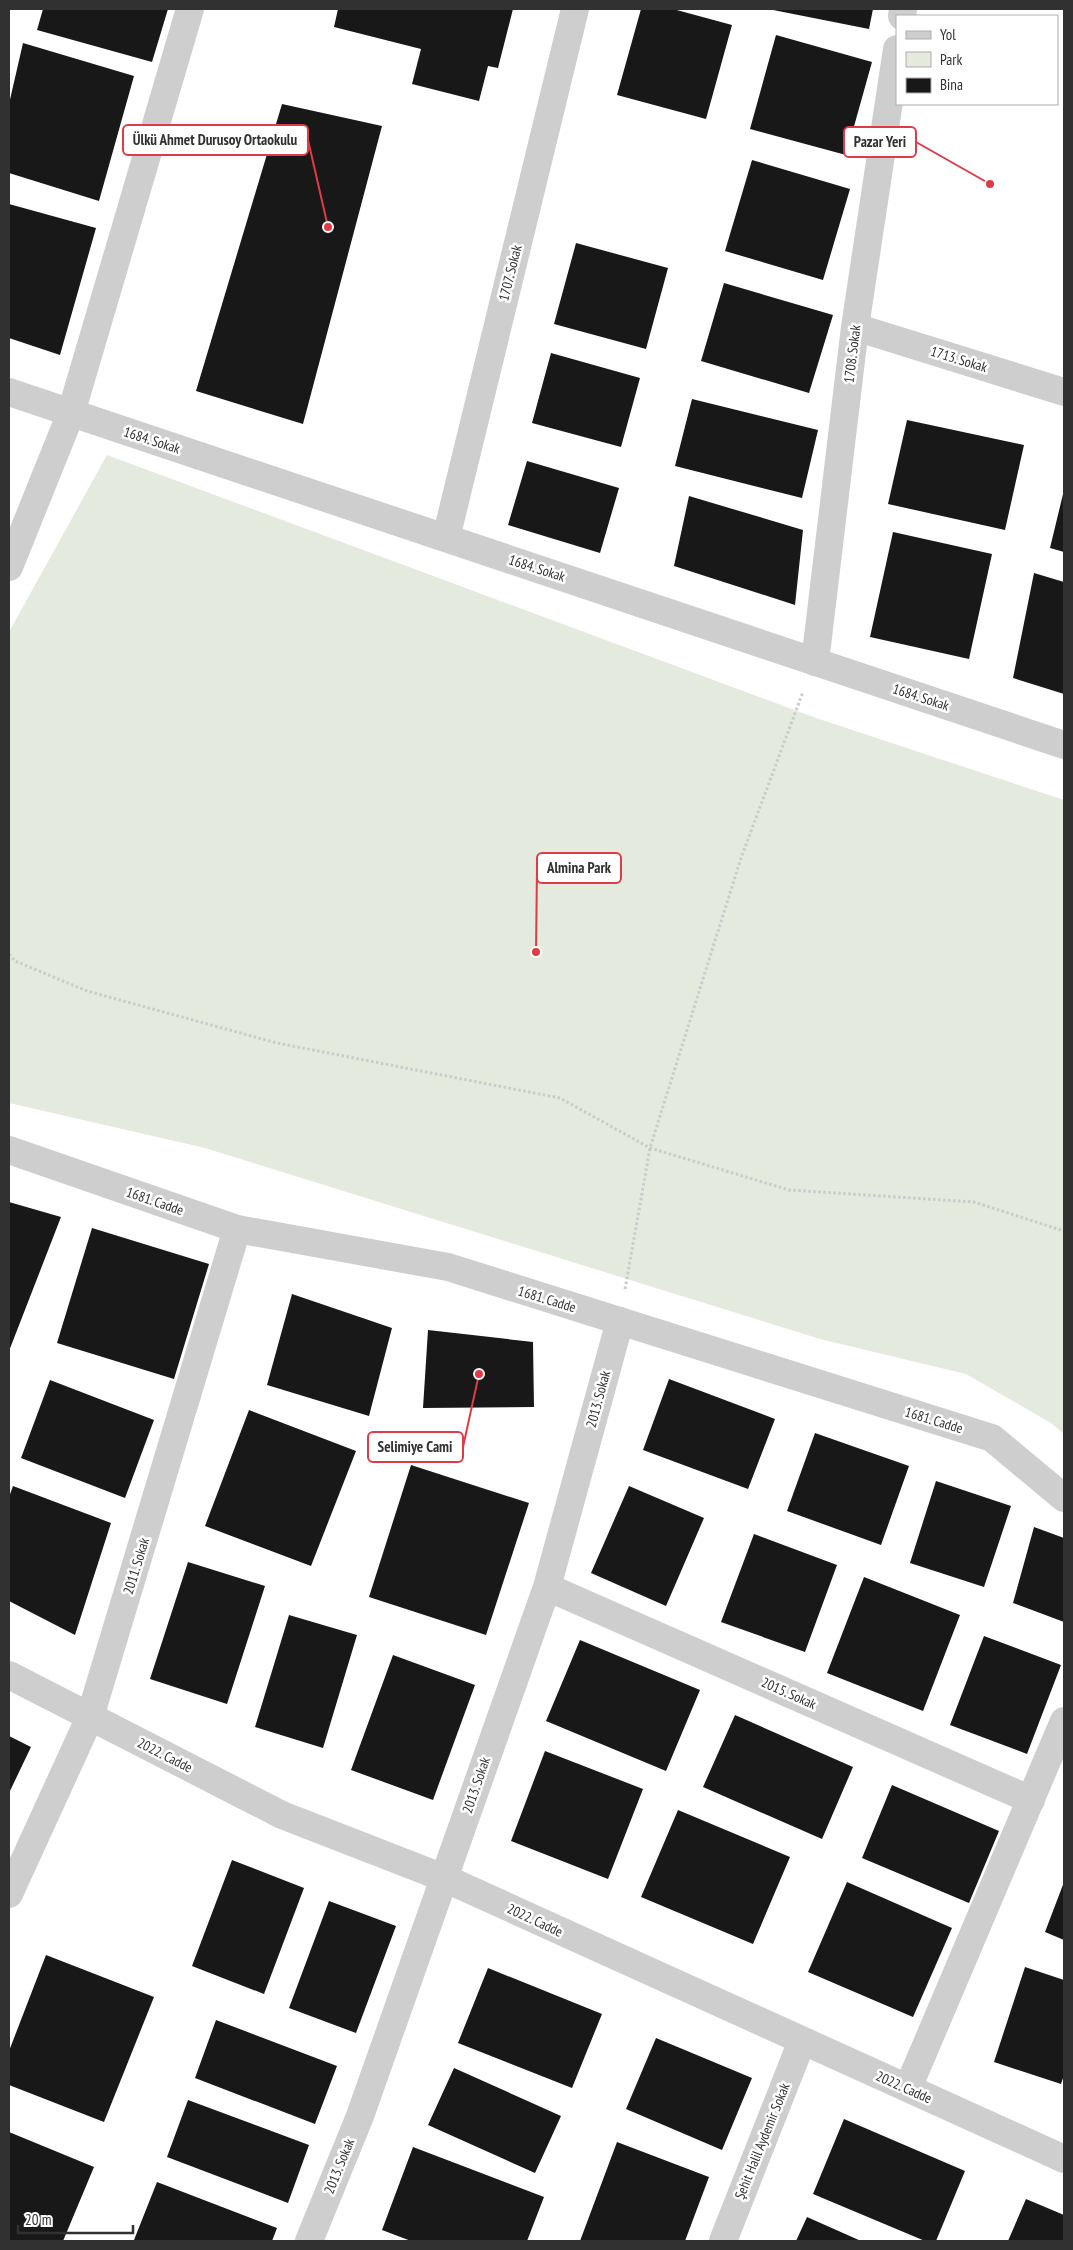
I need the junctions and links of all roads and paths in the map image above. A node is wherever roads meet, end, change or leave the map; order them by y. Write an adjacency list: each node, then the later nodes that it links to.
1 (190, 9): 7 (street)
2 (575, 9): 8 (street, 1707. Sokak)
3 (896, 55): 4 (street, 1708. Sokak)
4 (855, 327): 6 (street, 1713. Sokak); 10 (street, 1708. Sokak)
5 (9, 392): 7 (street, 1684. Sokak)
6 (1064, 392)
7 (71, 413): 8 (street, 1684. Sokak); 9 (street)
8 (446, 538): 10 (street, 1684. Sokak)
9 (9, 567)
10 (815, 662): 11 (street, 1684. Sokak); 13 (path)
11 (1064, 745)
12 (9, 954): 13 (path)
13 (650, 1148): 16 (path); 17 (path)
14 (9, 1150): 15 (street, 1681. Cadde)
15 (237, 1229): 17 (street, 1681. Cadde); 21 (street, 2011. Sokak)
16 (1064, 1231)
17 (620, 1321): 18 (street, 1681. Cadde); 19 (street, 2013. Sokak)
18 (1064, 1498)
19 (547, 1587): 23 (street, 2015. Sokak); 24 (street, 2013. Sokak)
20 (9, 1675): 21 (street, 2022. Cadde)
21 (90, 1717): 24 (street, 2022. Cadde); 25 (street, 2011. Sokak)
22 (1064, 1721): 23 (street)
23 (1031, 1800): 27 (street)
24 (444, 1878): 26 (street, 2022. Cadde); 29 (street, 2013. Sokak)
25 (9, 1894)
26 (802, 2042): 27 (street, 2022. Cadde); 30 (street, Şehit Halil Aydemir Sokak)
27 (908, 2088): 28 (street, 2022. Cadde)
28 (1064, 2159)
29 (309, 2241)
30 (723, 2241)

